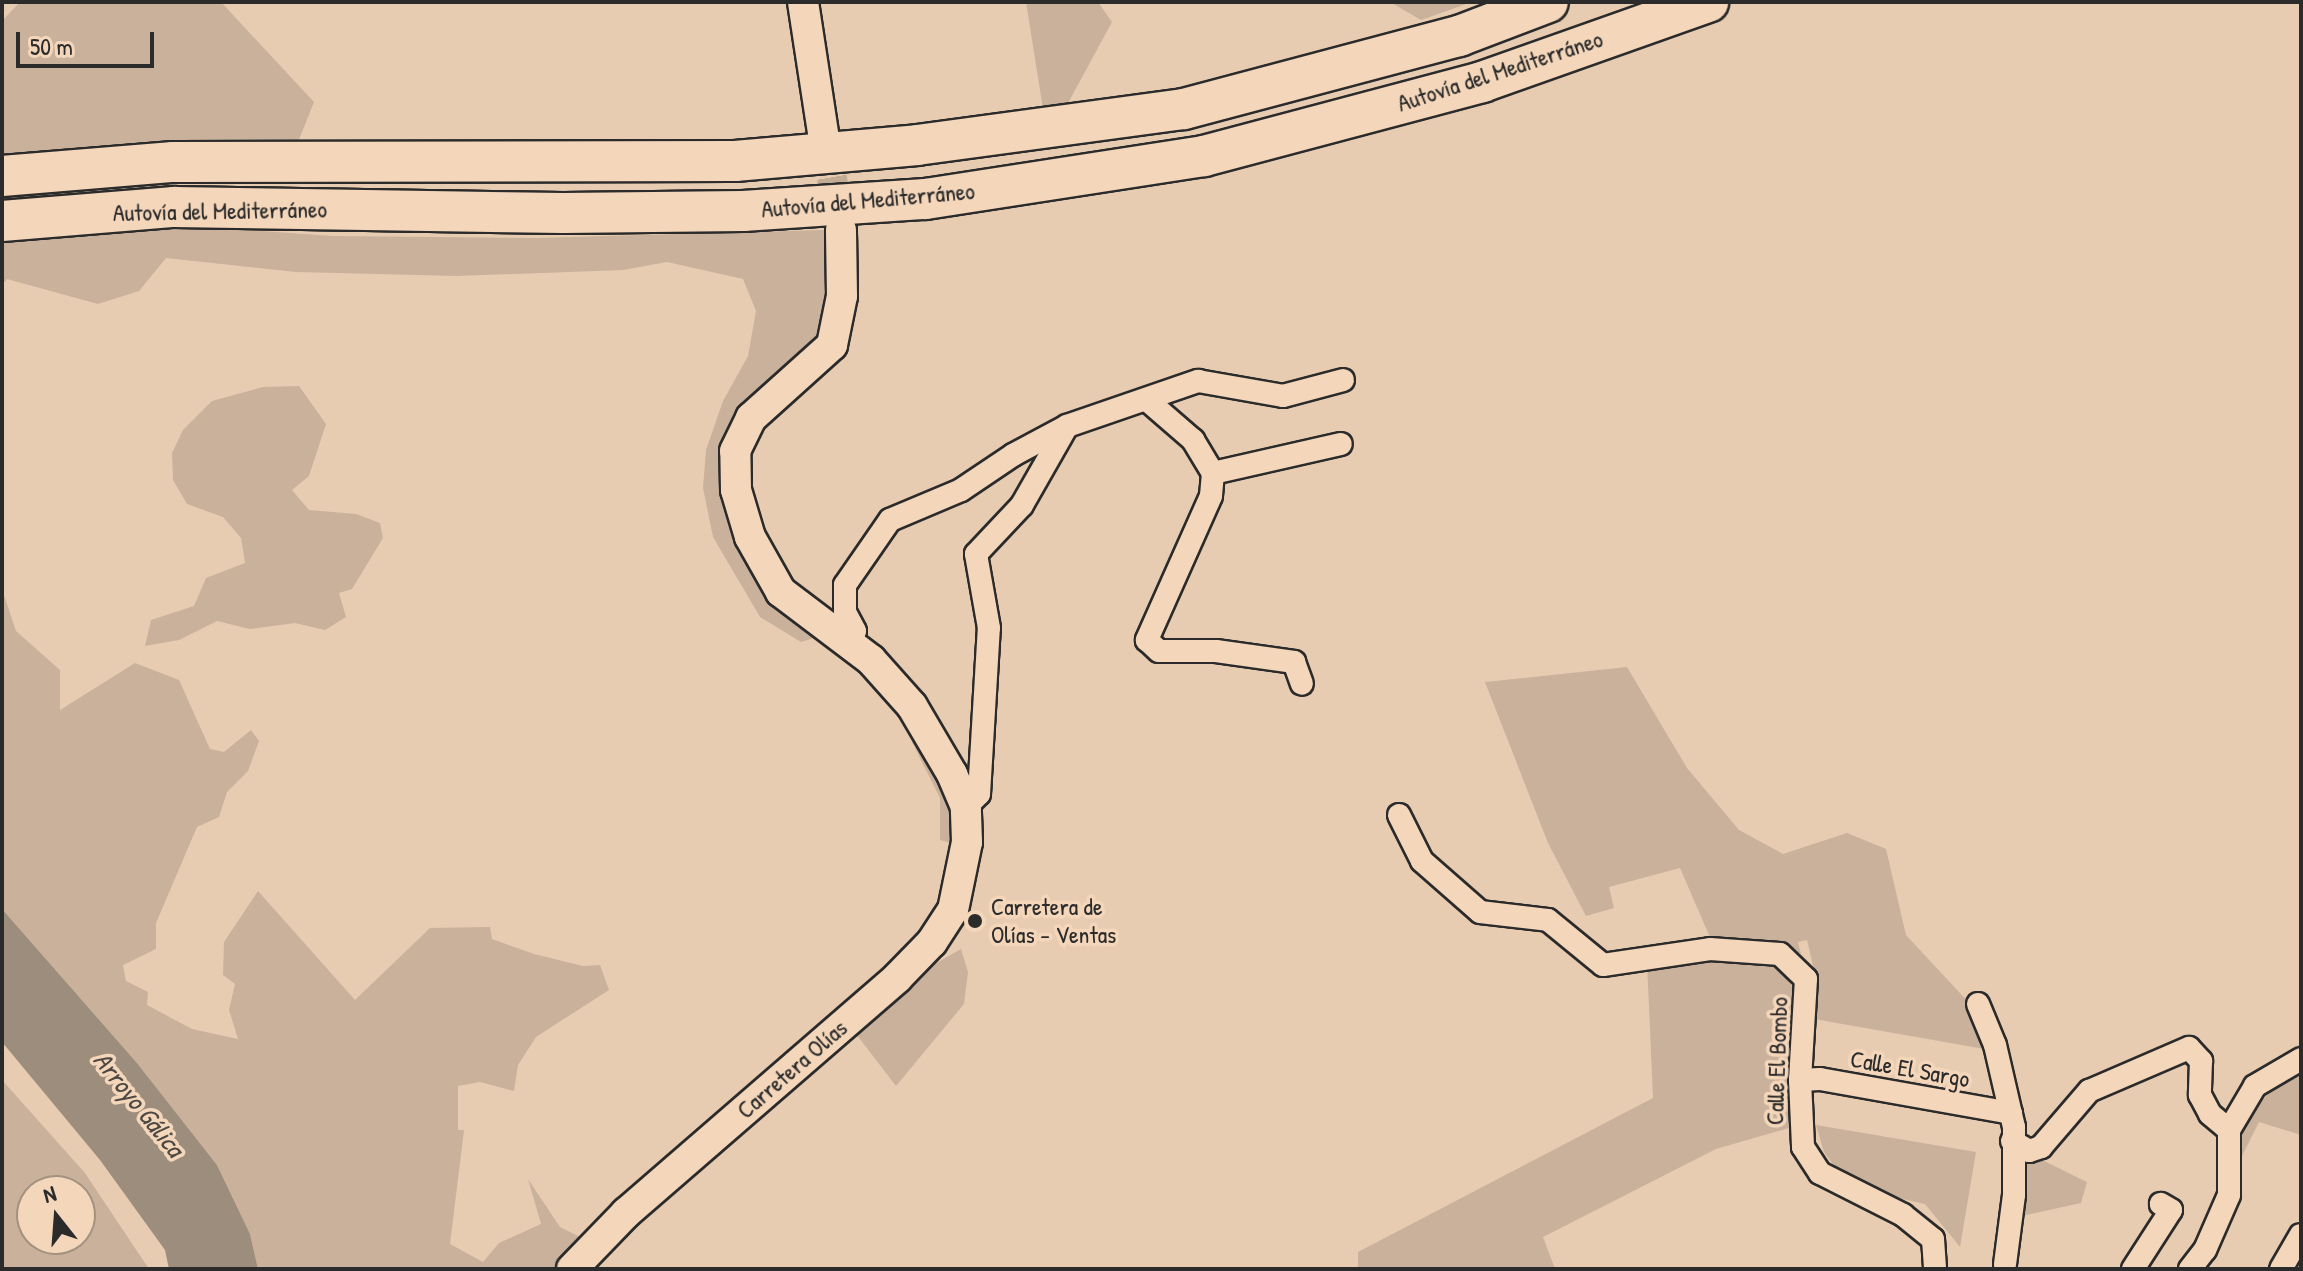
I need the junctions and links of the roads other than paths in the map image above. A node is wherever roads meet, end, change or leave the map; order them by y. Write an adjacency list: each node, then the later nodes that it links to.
1 (803, 2): 4 (main road)
2 (1548, 2): 5 (highway, Autovía del Mediterráneo)
3 (1708, 2): 6 (highway, Autovía del Mediterráneo)
4 (823, 133)
5 (2, 176)
6 (2, 221)
7 (841, 230): 13 (main road)
8 (1343, 380): 9 (street)
9 (1148, 401): 10 (street); 12 (street)
10 (1067, 426): 13 (street); 15 (street)
11 (1341, 444): 12 (street)
12 (1213, 473): 14 (street)
13 (848, 642): 15 (main road)
14 (1302, 684)
15 (966, 807): 26 (main road, Carretera Olías)
16 (1399, 815): 19 (street, Calle El Bombo)
17 (1978, 1004): 20 (street)
18 (2301, 1059): 21 (street)
19 (1800, 1080): 20 (street, Calle El Sargo); 27 (street, Calle El Bombo)
20 (2011, 1113): 22 (street)
21 (2229, 1130): 22 (street); 29 (street)
22 (2012, 1141): 25 (street)
23 (2161, 1204): 28 (street)
24 (2301, 1235): 30 (street)
25 (2005, 1264)
26 (572, 1269)
27 (1935, 1269)
28 (2133, 1269)
29 (2190, 1269)
30 (2281, 1269)

